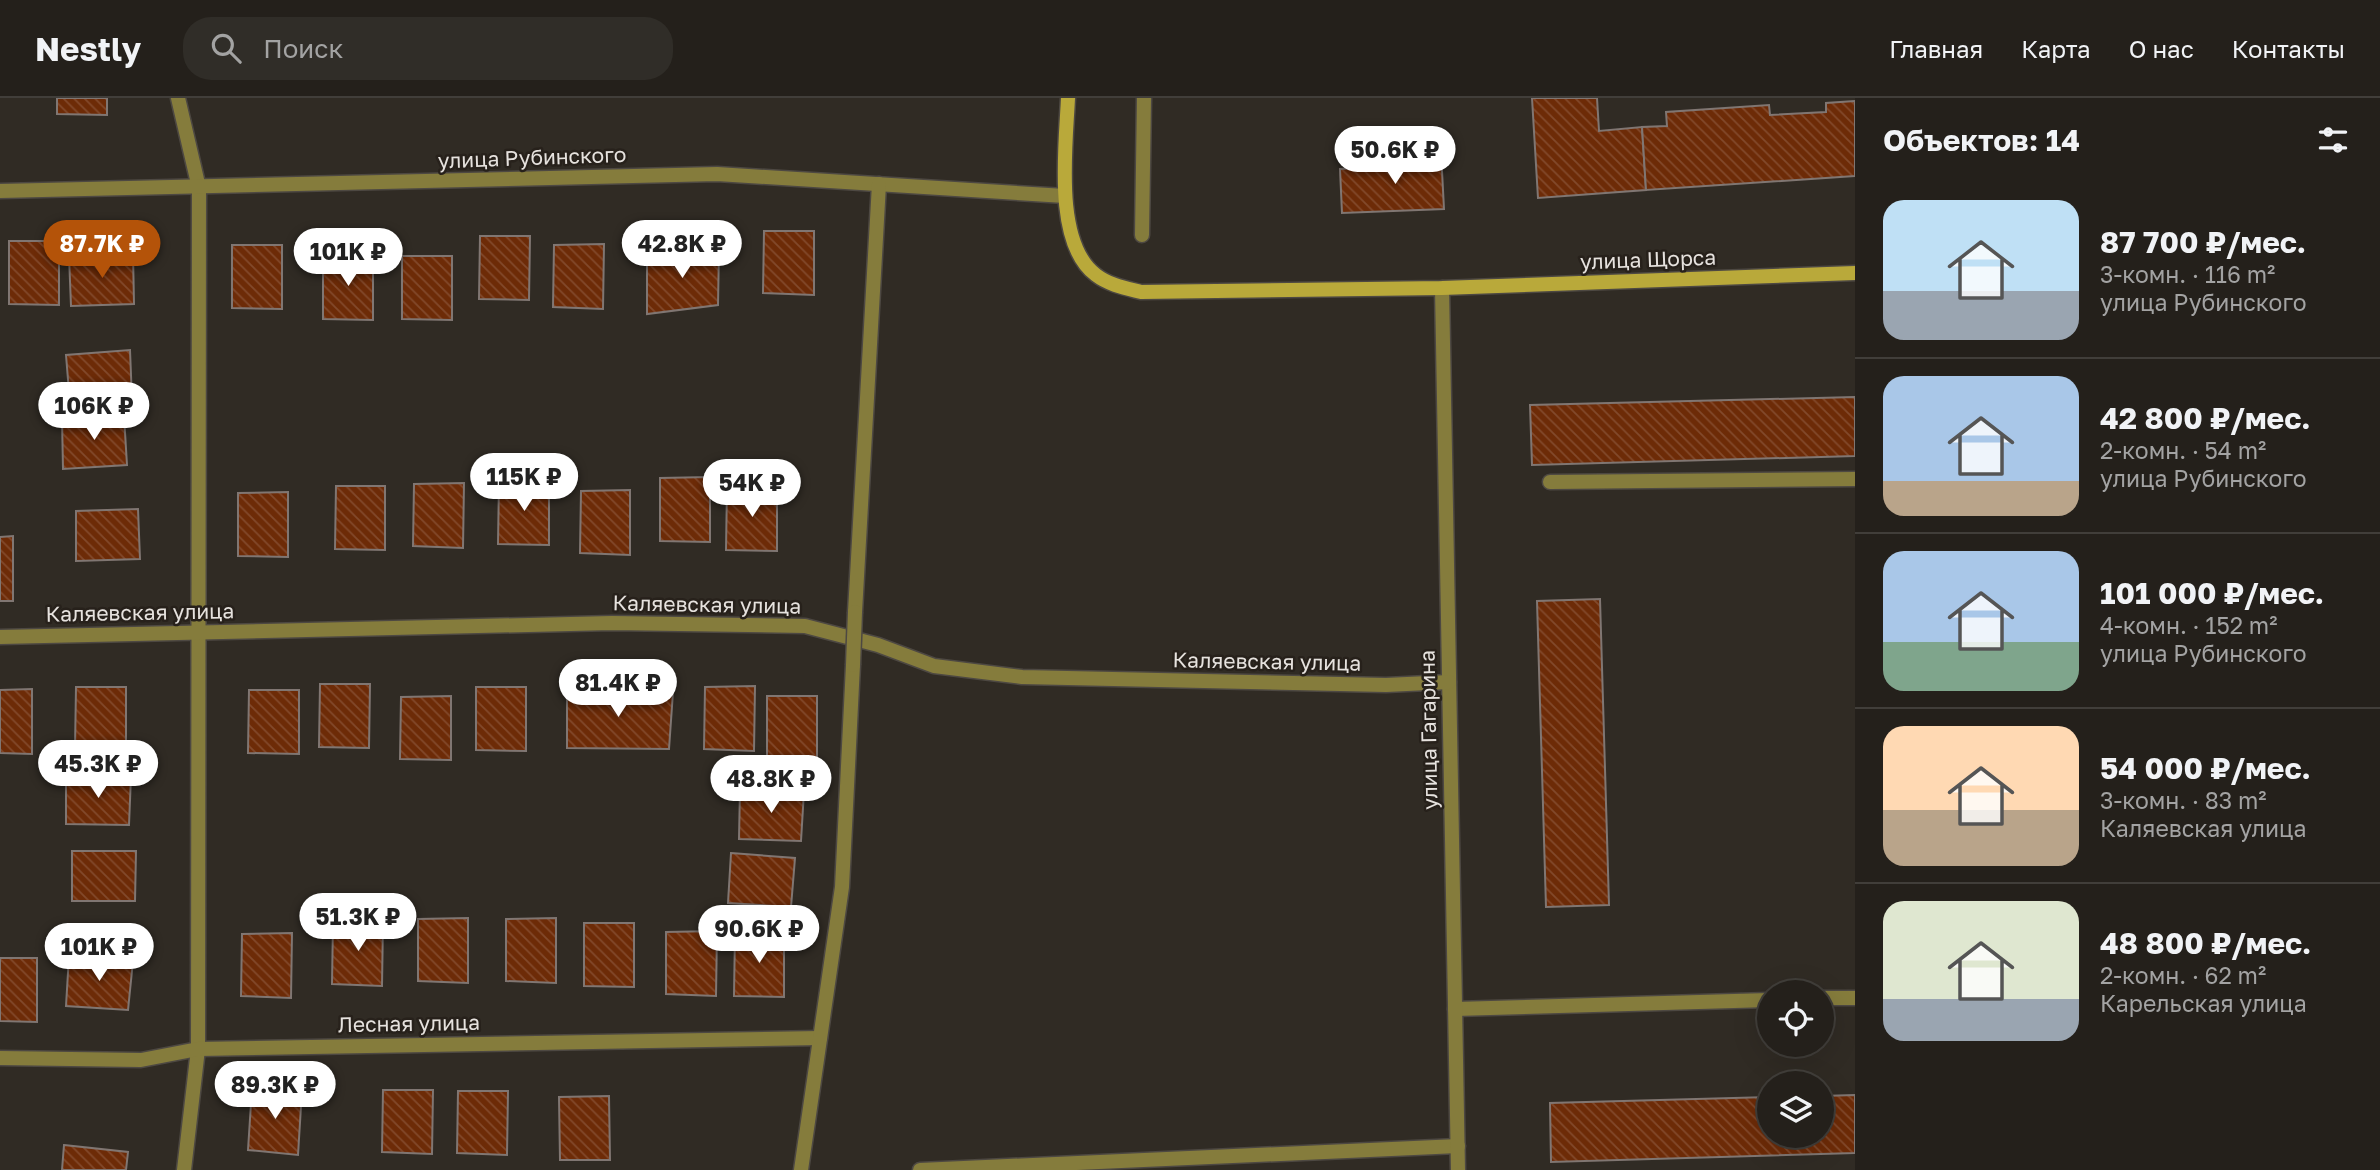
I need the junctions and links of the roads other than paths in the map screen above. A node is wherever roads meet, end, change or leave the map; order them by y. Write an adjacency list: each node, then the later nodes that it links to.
1 (178, 98): 5 (street)
2 (1068, 98): 7 (street)
3 (1144, 98): 8 (street)
4 (879, 184): 5 (street, улица Рубинского); 7 (street, улица Рубинского); 15 (street, bridge)
5 (199, 188): 6 (street, улица Рубинского); 13 (street)
6 (0, 191)
7 (1065, 196): 10 (street, улица Щорса)
8 (1142, 235)
9 (1855, 274): 10 (street, улица Щорса)
10 (1442, 288): 16 (street, улица Гагарина)
11 (1855, 479): 12 (street)
12 (1550, 482)
13 (198, 634): 14 (street, Каляевская улица); 15 (street, Каляевская улица); 22 (street)
14 (0, 637)
15 (854, 638): 16 (street, Каляевская улица); 21 (street, bridge)
16 (1449, 682): 20 (street, улица Гагарина)
17 (1855, 998): 18 (street)
18 (1834, 999)
19 (1757, 1000): 20 (street)
20 (1455, 1009): 24 (street, улица Гагарина)
21 (820, 1038): 22 (street, Лесная улица); 26 (street)
22 (198, 1049): 23 (street, Лесная улица); 25 (street)
23 (0, 1058)
24 (1458, 1146): 27 (street); 28 (street, улица Гагарина)
25 (184, 1170)
26 (801, 1170)
27 (920, 1170)
28 (1458, 1170)

